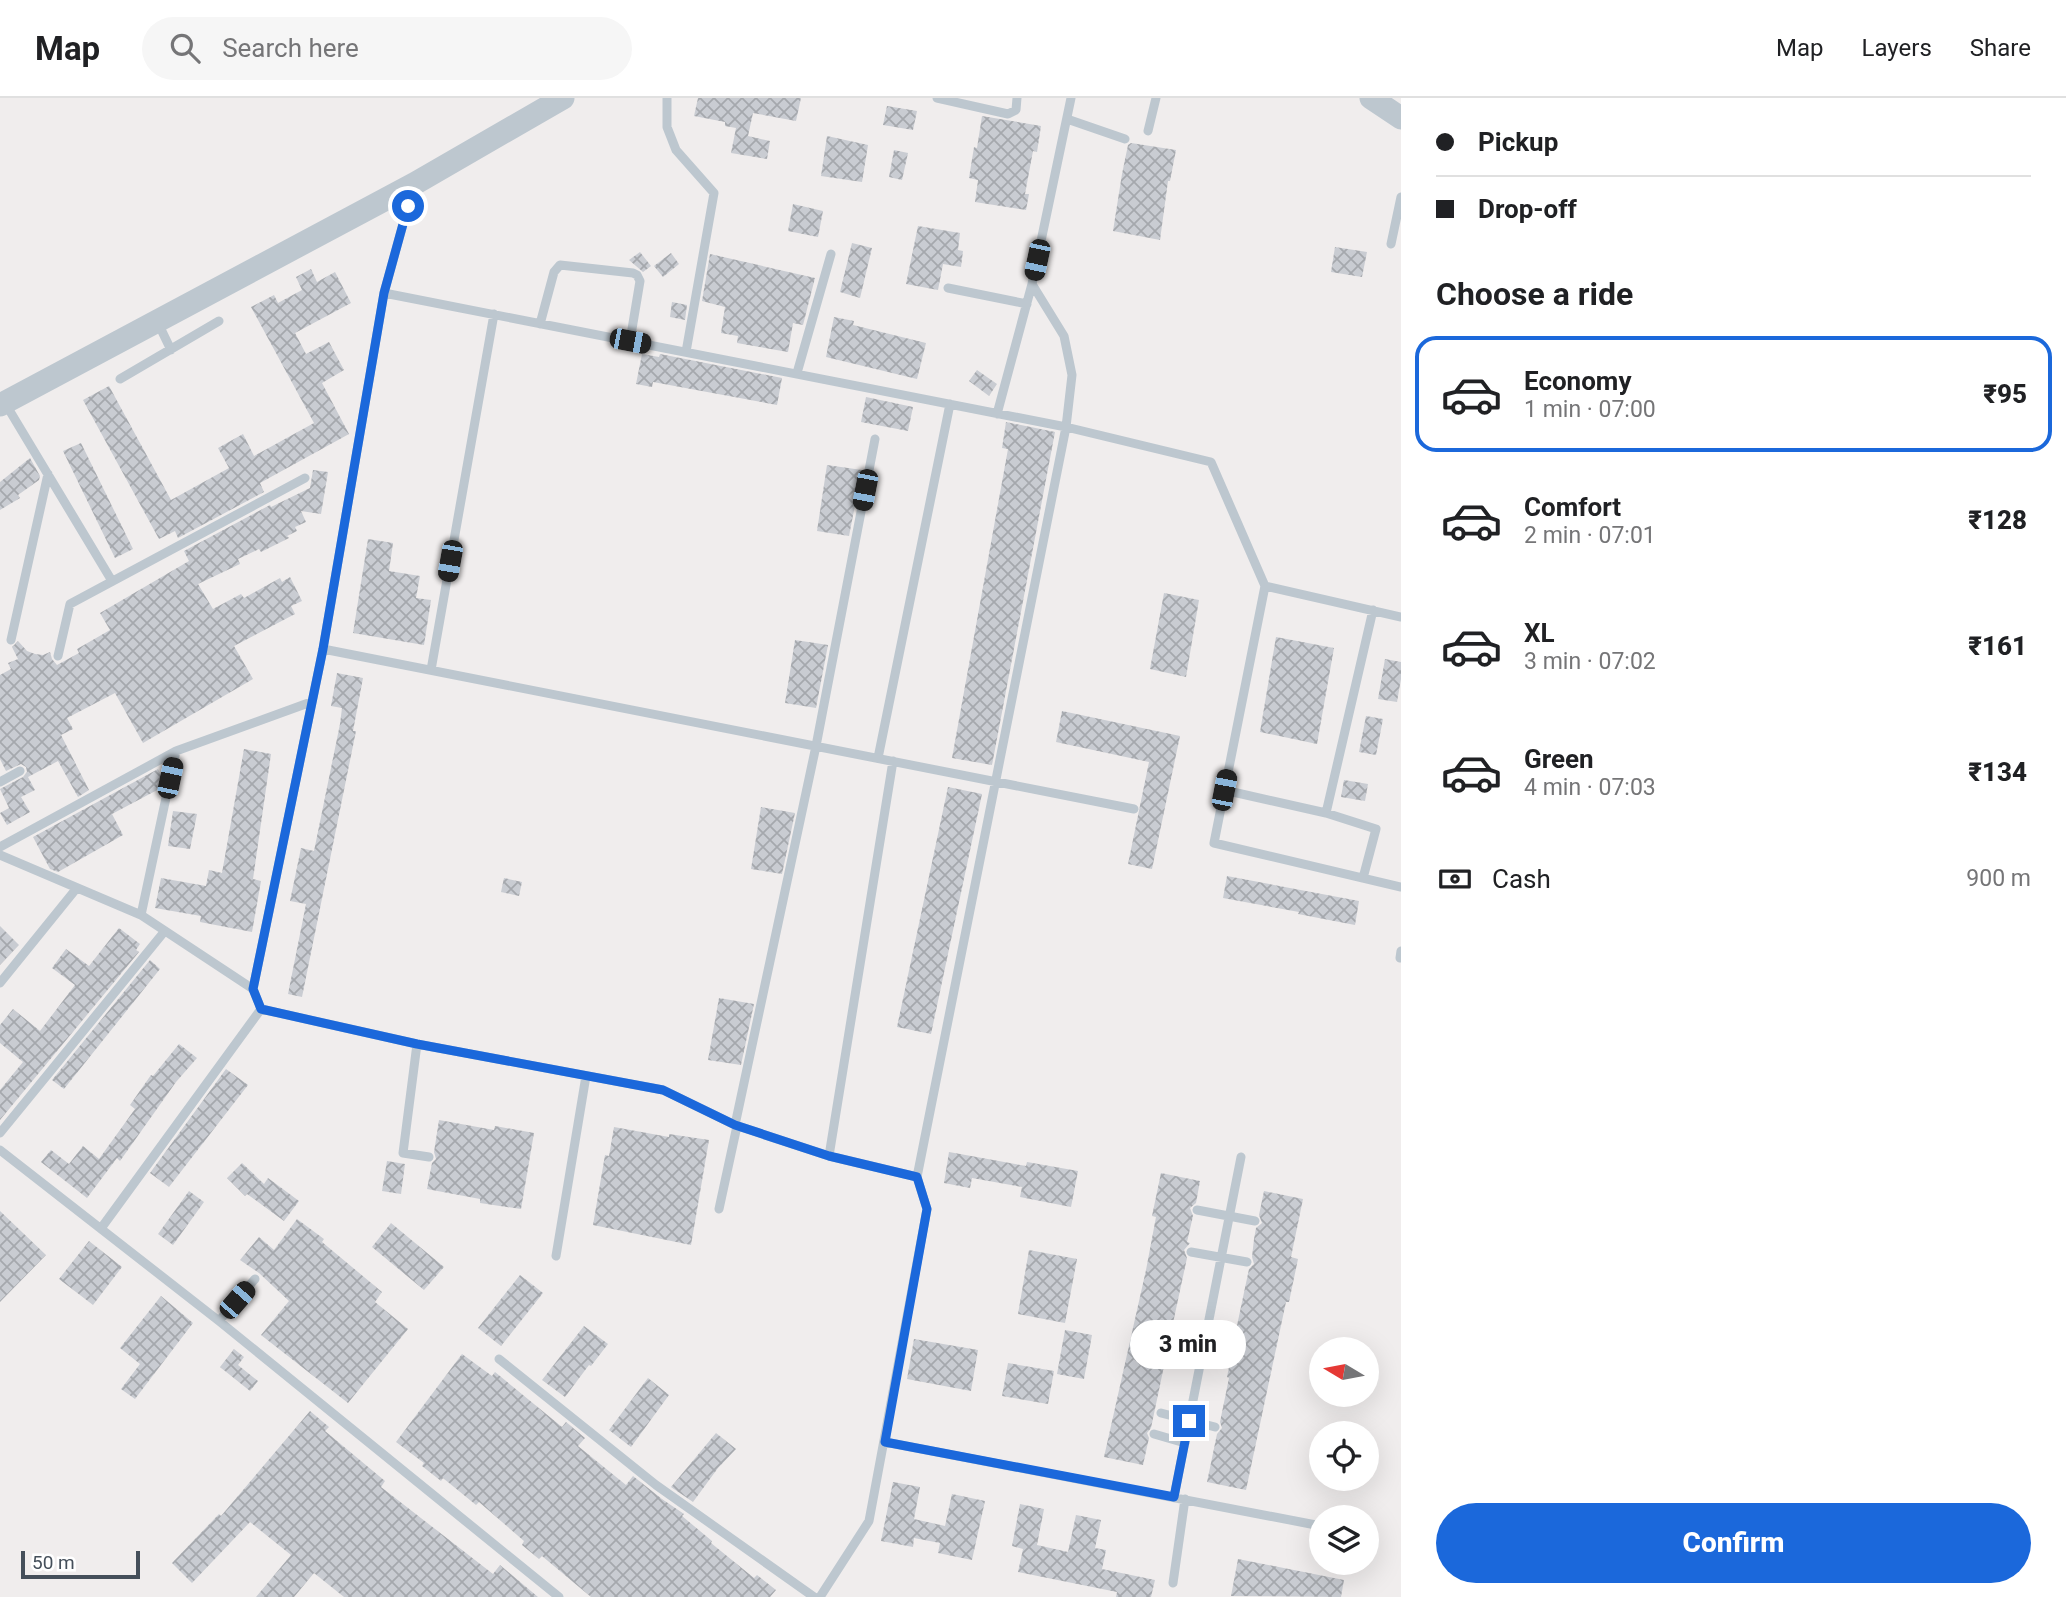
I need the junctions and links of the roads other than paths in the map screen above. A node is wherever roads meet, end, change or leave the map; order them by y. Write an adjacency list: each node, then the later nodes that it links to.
1 (563, 98): 13 (street)
2 (667, 98): 27 (lane)
3 (937, 98): 8 (lane)
4 (1017, 98): 8 (lane)
5 (1071, 98): 10 (lane)
6 (1156, 98): 11 (lane)
7 (1371, 98): 9 (street)
8 (960, 100)
9 (1401, 118)
10 (1067, 119): 12 (lane); 17 (lane)
11 (1148, 131)
12 (1125, 139)
13 (414, 184): 19 (lane); 22 (street)
14 (1401, 197): 15 (lane)
15 (1391, 244)
16 (831, 254): 28 (lane)
17 (1032, 284): 20 (lane); 33 (lane)
18 (948, 288): 20 (lane)
19 (384, 293): 21 (lane); 42 (lane)
20 (1027, 304): 32 (lane)
21 (494, 314): 24 (lane); 44 (lane)
22 (157, 320): 26 (lane); 30 (street)
23 (219, 321): 26 (lane)
24 (540, 324): 25 (lane); 25 (lane)
25 (630, 341): 27 (lane)
26 (171, 349): 29 (lane)
27 (686, 352): 28 (lane)
28 (797, 373): 31 (lane)
29 (120, 379)
30 (2, 403): 35 (lane)
31 (950, 404): 32 (lane); 48 (lane)
32 (997, 414): 33 (lane)
33 (1066, 427): 38 (lane); 51 (lane)
34 (874, 439): 46 (lane)
35 (48, 474): 37 (lane); 41 (lane)
36 (305, 478): 37 (lane)
37 (112, 582): 43 (lane)
38 (1265, 586): 39 (lane); 53 (lane)
39 (1373, 610): 40 (lane); 55 (lane)
40 (1401, 617)
41 (11, 640)
42 (323, 649): 44 (lane); 45 (lane)
43 (58, 656)
44 (431, 670): 46 (lane)
45 (311, 702): 47 (lane); 64 (lane)
46 (816, 746): 48 (lane); 68 (lane)
47 (176, 751): 56 (lane); 61 (lane)
48 (878, 758): 49 (lane)
49 (892, 761): 51 (lane); 71 (lane)
50 (20, 771): 52 (lane)
51 (995, 781): 54 (lane); 74 (lane)
52 (0, 782)
53 (1224, 790): 55 (lane); 58 (lane)
54 (1134, 809)
55 (1326, 813): 58 (lane)
56 (0, 848)
57 (0, 855): 60 (lane)
58 (1363, 878): 59 (lane)
59 (1401, 887)
60 (76, 889): 61 (lane); 63 (lane)
61 (141, 915): 62 (lane)
62 (164, 932): 64 (lane); 69 (lane)
63 (0, 983)
64 (253, 989): 65 (lane)
65 (261, 1009): 66 (lane); 79 (lane)
66 (417, 1044): 67 (lane); 72 (lane)
67 (586, 1076): 68 (lane); 81 (lane)
68 (736, 1126): 71 (lane); 75 (lane)
69 (0, 1133)
70 (0, 1150): 79 (lane)
71 (829, 1156): 74 (lane)
72 (429, 1157)
73 (1241, 1157): 77 (lane)
74 (917, 1177): 94 (lane)
75 (719, 1209)
76 (1197, 1210): 77 (lane)
77 (1230, 1216): 78 (lane); 82 (lane)
78 (1255, 1221)
79 (102, 1227): 85 (lane)
80 (1191, 1252): 82 (lane)
81 (556, 1256)
82 (1222, 1257): 83 (lane); 87 (lane)
83 (1247, 1262)
84 (255, 1279): 85 (lane)
85 (219, 1321): 100 (lane)
86 (1174, 1343): 87 (lane)
87 (1203, 1350): 88 (lane); 91 (lane)
88 (1228, 1355)
89 (499, 1359): 101 (lane)
90 (1161, 1413): 91 (lane)
91 (1189, 1421): 92 (lane); 95 (lane)
92 (1215, 1427)
93 (1154, 1434): 95 (lane)
94 (885, 1442): 96 (lane); 102 (lane)
95 (1185, 1443): 96 (lane)
96 (1174, 1497): 97 (lane)
97 (1185, 1499): 98 (lane); 99 (lane)
98 (1309, 1523)
99 (1173, 1583)
100 (559, 1597)
101 (814, 1597)
102 (820, 1597)

